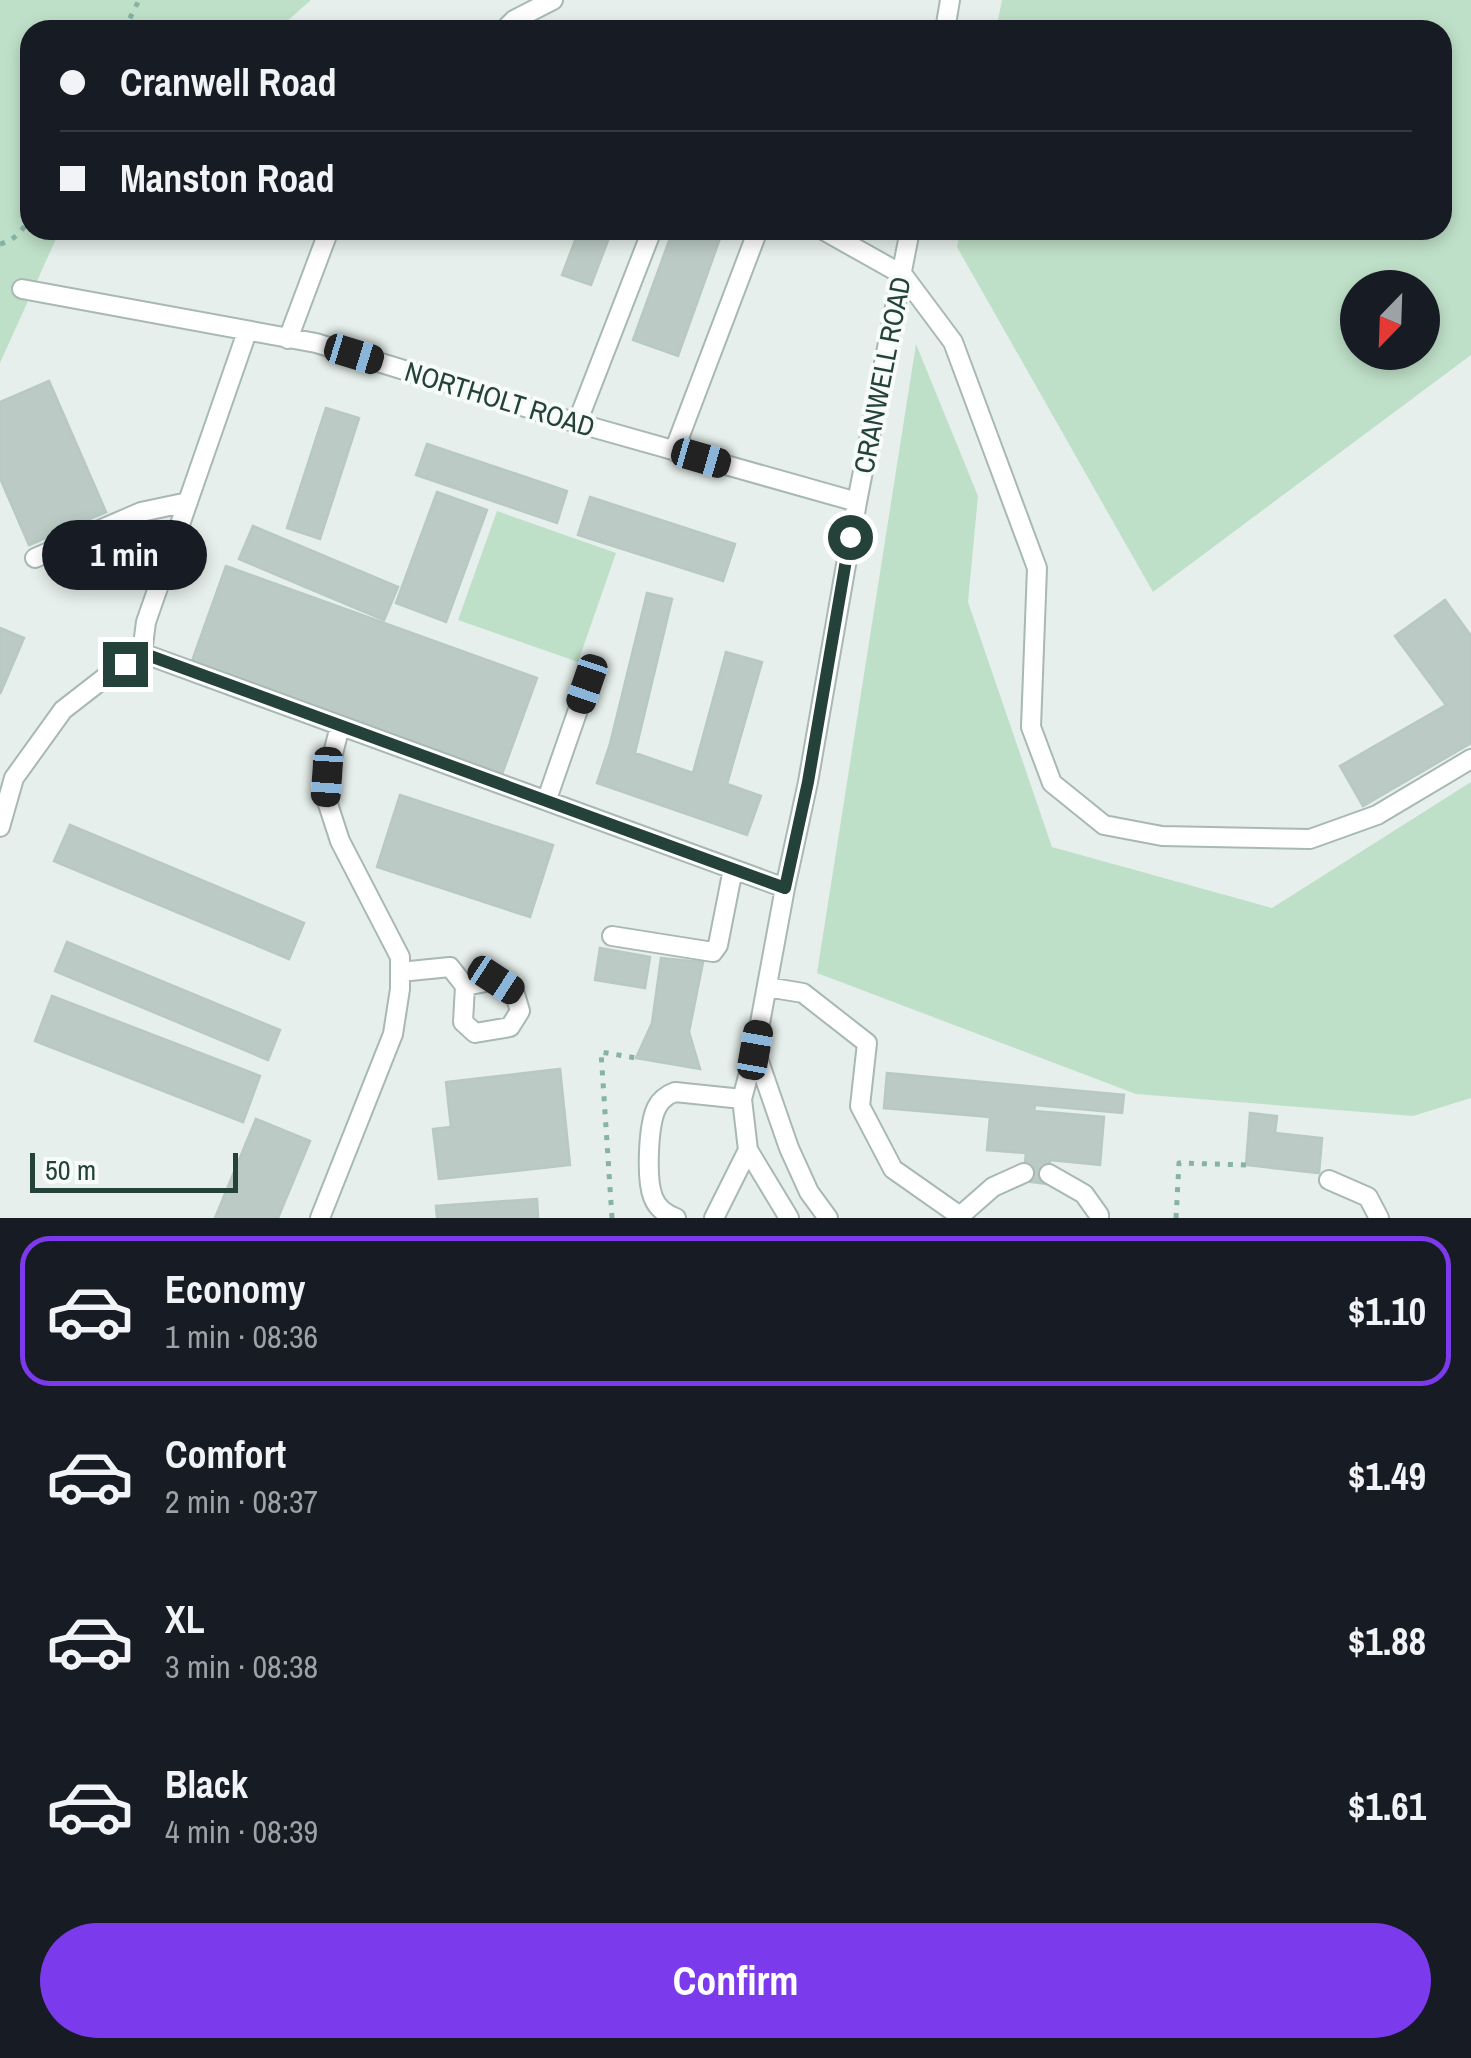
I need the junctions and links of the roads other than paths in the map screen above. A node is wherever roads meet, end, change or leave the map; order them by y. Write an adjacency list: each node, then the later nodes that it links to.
1 (553, 0): 2 (lane)
2 (514, 20)
3 (325, 240): 11 (lane)
4 (648, 240): 12 (lane)
5 (754, 240): 13 (lane)
6 (841, 240): 8 (lane)
7 (908, 240): 8 (lane, CRANWELL ROAD)
8 (903, 275): 15 (lane, CRANWELL ROAD); 20 (lane)
9 (22, 289): 10 (lane, NORTHOLT ROAD)
10 (247, 332): 11 (lane, NORTHOLT ROAD); 14 (lane)
11 (288, 339): 12 (lane, NORTHOLT ROAD)
12 (577, 423): 13 (lane, NORTHOLT ROAD)
13 (674, 451): 15 (lane, NORTHOLT ROAD)
14 (188, 502): 16 (lane); 17 (lane)
15 (856, 502): 24 (lane, CRANWELL ROAD)
16 (35, 558)
17 (142, 653): 19 (lane); 22 (lane)
18 (587, 684): 21 (lane)
19 (340, 726): 21 (lane); 26 (lane)
20 (1471, 759)
21 (547, 800): 23 (lane)
22 (0, 827)
23 (733, 869): 24 (lane); 25 (lane)
24 (785, 888): 28 (lane, CRANWELL ROAD)
25 (612, 936)
26 (400, 972): 27 (lane); 36 (lane)
27 (465, 986)
28 (767, 987): 29 (lane, CRANWELL ROAD); 35 (lane)
29 (755, 1050): 30 (lane, CRANWELL ROAD); 40 (lane)
30 (742, 1099): 31 (lane, CRANWELL ROAD); 37 (lane)
31 (748, 1150): 38 (lane); 39 (lane, CRANWELL ROAD)
32 (1024, 1173): 35 (lane)
33 (1049, 1174): 41 (lane)
34 (1329, 1180): 42 (lane)
35 (961, 1217)
36 (320, 1218)
37 (676, 1218)
38 (714, 1218)
39 (789, 1218)
40 (828, 1218)
41 (1099, 1218)
42 (1379, 1218)

